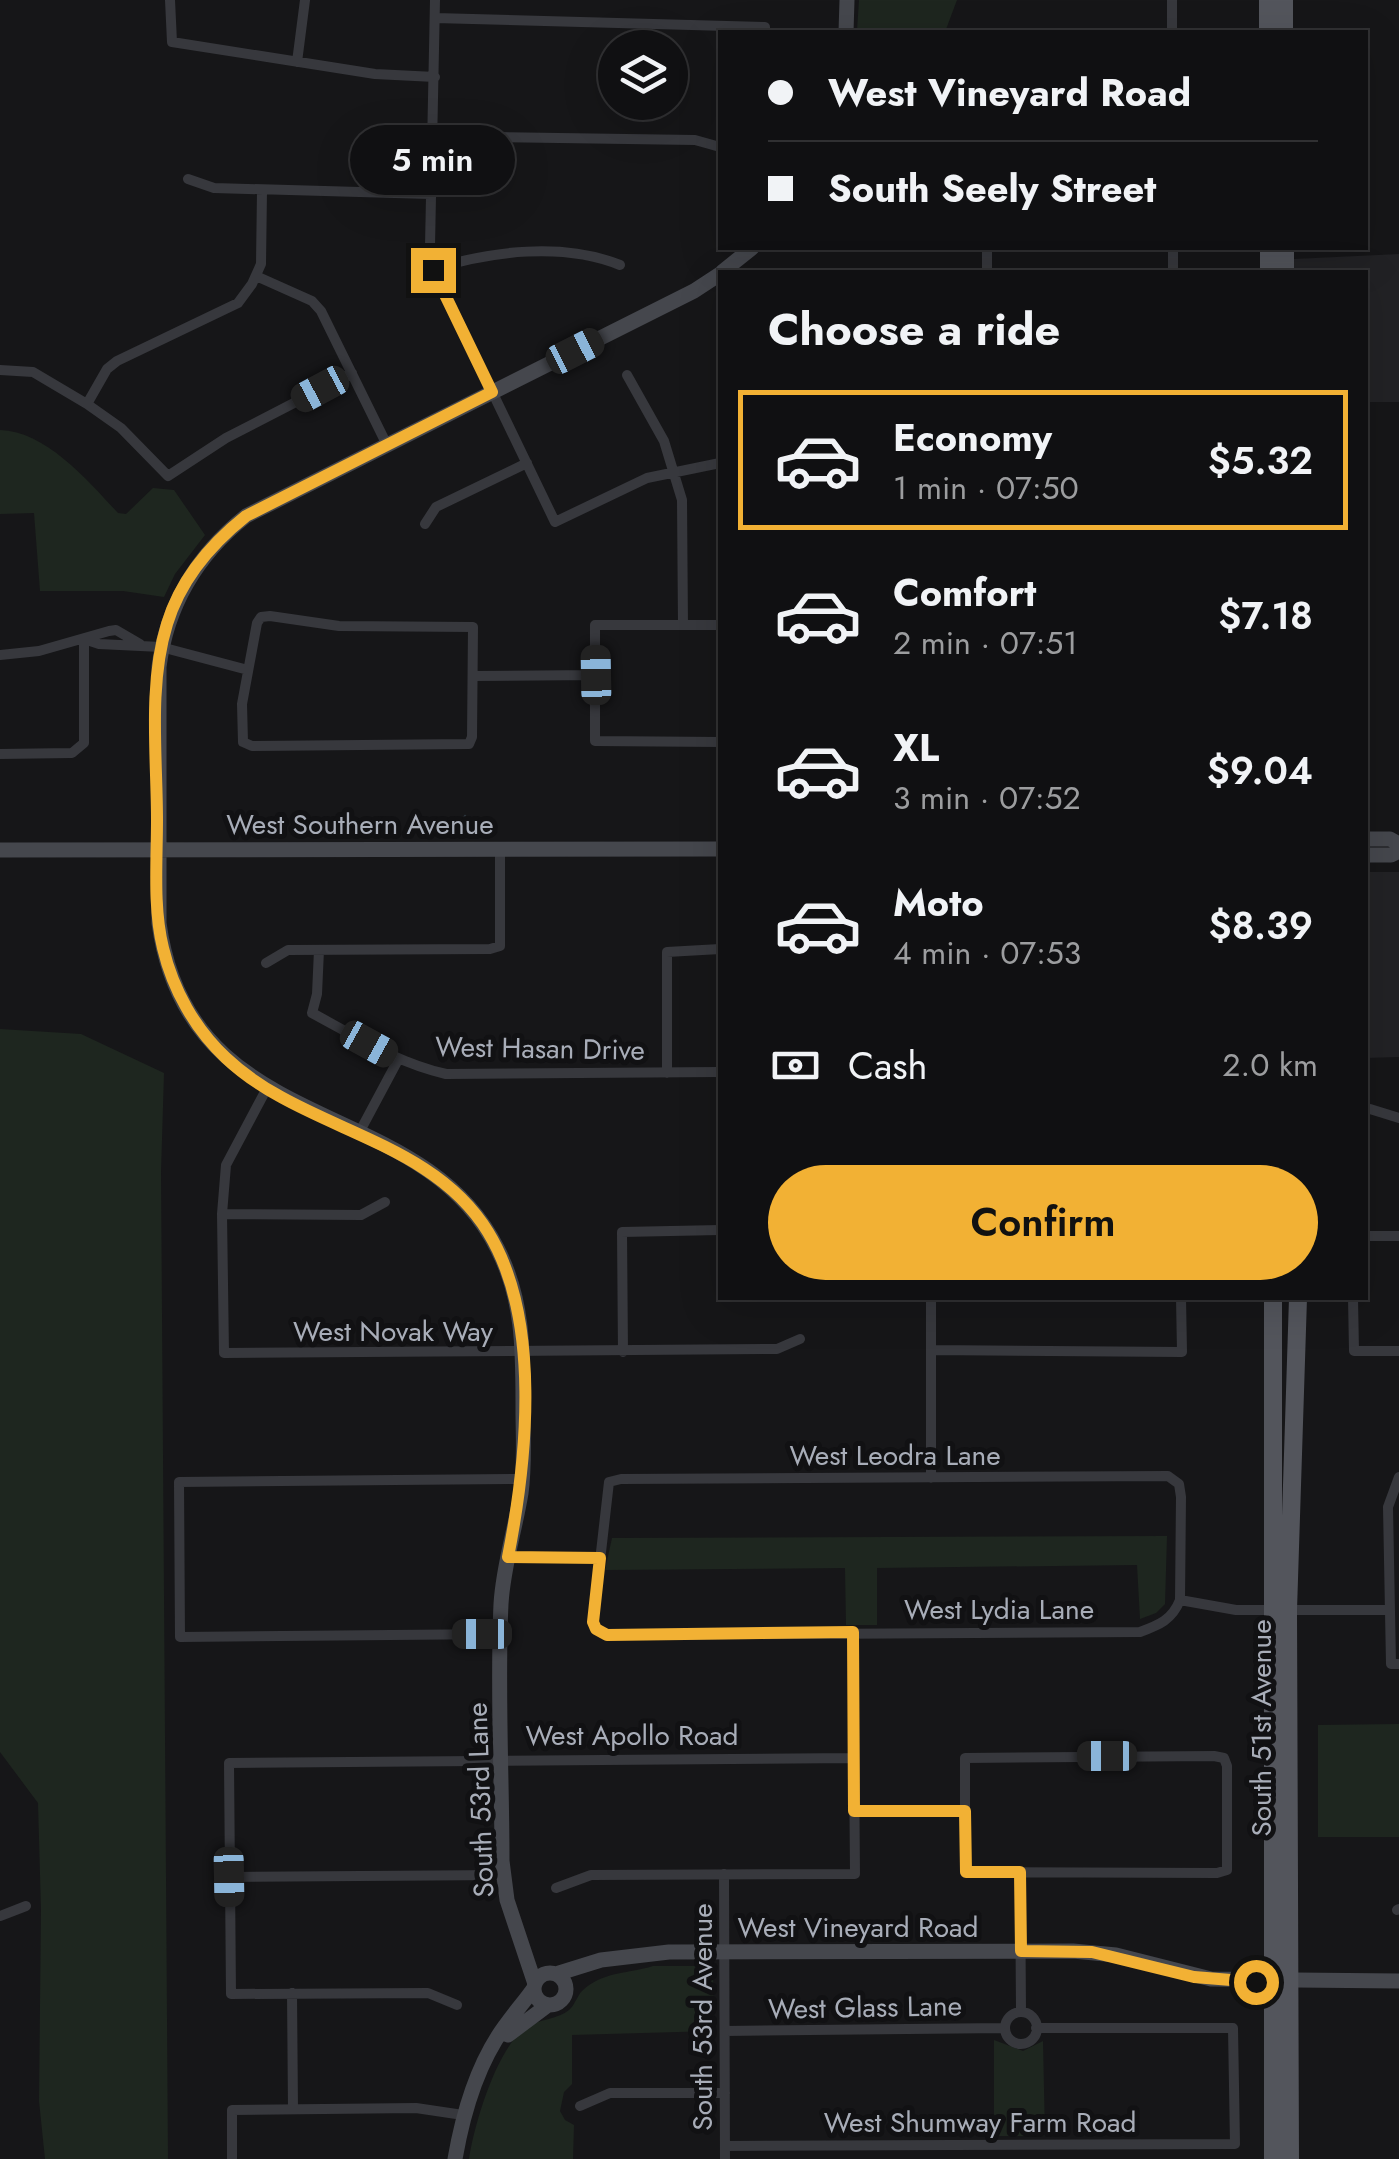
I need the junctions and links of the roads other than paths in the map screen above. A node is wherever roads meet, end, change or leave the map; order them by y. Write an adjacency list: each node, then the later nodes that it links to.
1 (170, 0): 14 (street)
2 (305, 0): 14 (street)
3 (435, 0): 8 (street)
4 (847, 0): 10 (street)
5 (1172, 0): 11 (street)
6 (1268, 0): 12 (main road)
7 (1284, 0): 13 (main road)
8 (436, 18): 9 (street); 15 (street)
9 (765, 30)
10 (846, 30)
11 (1172, 30)
12 (1268, 30)
13 (1284, 30)
14 (297, 62): 15 (street)
15 (435, 76): 16 (street)
16 (432, 136): 17 (street); 20 (street)
17 (718, 146)
18 (188, 179): 19 (street)
19 (262, 192): 20 (street); 25 (street)
20 (430, 194): 23 (street)
21 (750, 250): 24 (street, South 53rd Lane)
22 (620, 265): 23 (street)
23 (433, 270): 30 (street)
24 (727, 270)
25 (256, 276): 28 (street); 31 (street)
26 (718, 277): 30 (street, South 53rd Lane)
27 (0, 370): 31 (street)
28 (352, 373): 31 (street); 32 (street)
29 (627, 376): 35 (street)
30 (492, 392): 32 (street, South 53rd Lane); 33 (street)
31 (87, 404)
32 (386, 444): 43 (street, South 53rd Lane)
33 (528, 463): 35 (street); 36 (street)
34 (718, 463): 35 (street)
35 (674, 470): 37 (street)
36 (425, 524)
37 (683, 625): 38 (street); 46 (street)
38 (718, 625)
39 (109, 631): 40 (street); 41 (street); 42 (street)
40 (84, 639): 41 (street); 44 (street); 49 (street)
41 (109, 644): 42 (street)
42 (140, 644): 43 (street)
43 (161, 647): 45 (street); 53 (street, South 53rd Lane)
44 (0, 655)
45 (248, 670): 47 (street); 47 (street)
46 (596, 675): 47 (street); 48 (street)
47 (472, 676)
48 (718, 742)
49 (0, 754)
50 (1368, 839): 52 (street)
51 (718, 848): 54 (street, West Southern Avenue)
52 (1399, 848): 56 (street)
53 (157, 849): 54 (street, West Southern Avenue); 55 (street, West Southern Avenue); 63 (street, South 53rd Lane)
54 (500, 849): 58 (street)
55 (0, 850)
56 (1368, 855)
57 (718, 949): 62 (street)
58 (319, 950): 59 (street); 60 (street, West Hasan Drive)
59 (266, 963)
60 (398, 1060): 62 (street, West Hasan Drive); 66 (street)
61 (718, 1072): 62 (street, West Hasan Drive)
62 (667, 1073)
63 (266, 1088): 66 (street, South 53rd Lane); 68 (street)
64 (1370, 1108): 65 (street)
65 (1399, 1118)
66 (359, 1134): 81 (street, South 53rd Lane)
67 (385, 1202): 68 (street)
68 (222, 1214): 81 (street, West Novak Way)
69 (718, 1230): 80 (street)
70 (1368, 1236): 71 (street)
71 (1399, 1236)
72 (931, 1300): 78 (street)
73 (1180, 1300): 78 (street)
74 (1273, 1300): 89 (main road, South 51st Avenue)
75 (1298, 1300): 89 (main road, South 51st Avenue)
76 (1353, 1300): 79 (street)
77 (800, 1339): 80 (street, West Novak Way)
78 (932, 1350): 83 (street)
79 (1399, 1351)
80 (623, 1352): 81 (street, West Novak Way)
81 (523, 1354): 84 (street, South 53rd Lane)
82 (1399, 1477): 85 (street)
83 (932, 1478): 87 (street, West Leodra Lane); 88 (street, West Leodra Lane)
84 (522, 1480): 86 (street, South 53rd Lane); 92 (street)
85 (1393, 1547): 90 (street)
86 (508, 1557): 87 (street); 92 (street, South 53rd Lane)
87 (600, 1558): 91 (street, West Lydia Lane)
88 (1180, 1600): 89 (street); 91 (street, West Lydia Lane)
89 (1280, 1610): 90 (street); 110 (main road, South 51st Avenue)
90 (1389, 1610): 93 (street)
91 (853, 1632): 95 (street)
92 (501, 1634): 94 (street, South 53rd Lane)
93 (1395, 1664)
94 (501, 1758): 95 (street, West Apollo Road); 100 (street, South 53rd Lane); 101 (street, West Apollo Road)
95 (854, 1758): 96 (street)
96 (854, 1811): 97 (street); 99 (street)
97 (965, 1811): 98 (street); 98 (street)
98 (1020, 1872): 105 (street)
99 (724, 1874): 102 (street); 106 (street, South 53rd Avenue)
100 (503, 1875): 101 (street); 108 (street, South 53rd Lane)
101 (229, 1877): 112 (street)
102 (556, 1888)
103 (26, 1906): 104 (street)
104 (0, 1916)
105 (1021, 1951): 106 (street, West Vineyard Road); 110 (street, West Vineyard Road); 115 (street)
106 (724, 1952): 107 (street, West Vineyard Road); 118 (street, South 53rd Avenue)
107 (611, 1961): 108 (street, West Vineyard Road); 111 (street)
108 (544, 1980): 111 (street, South 53rd Lane); 114 (street, South 53rd Lane); 119 (street)
109 (1399, 1981): 110 (street, West Vineyard Road)
110 (1281, 1982): 128 (main road, South 51st Avenue); 129 (main road, South 51st Avenue)
111 (566, 1990): 114 (street)
112 (292, 1994): 113 (street); 122 (street)
113 (457, 2005)
114 (548, 2005): 119 (street)
115 (1021, 2012): 116 (street); 117 (street)
116 (1005, 2028): 117 (street); 118 (street, West Glass Lane)
117 (1036, 2028): 124 (street, West Shumway Farm Road)
118 (725, 2031): 120 (street, South 53rd Avenue)
119 (497, 2043): 123 (street)
120 (725, 2092): 121 (street); 124 (street, South 53rd Avenue)
121 (580, 2106)
122 (293, 2110): 123 (street); 125 (street)
123 (463, 2115): 126 (street)
124 (725, 2146): 127 (street, South 53rd Avenue)
125 (232, 2159)
126 (454, 2159)
127 (725, 2159)
128 (1273, 2159)
129 (1290, 2159)

